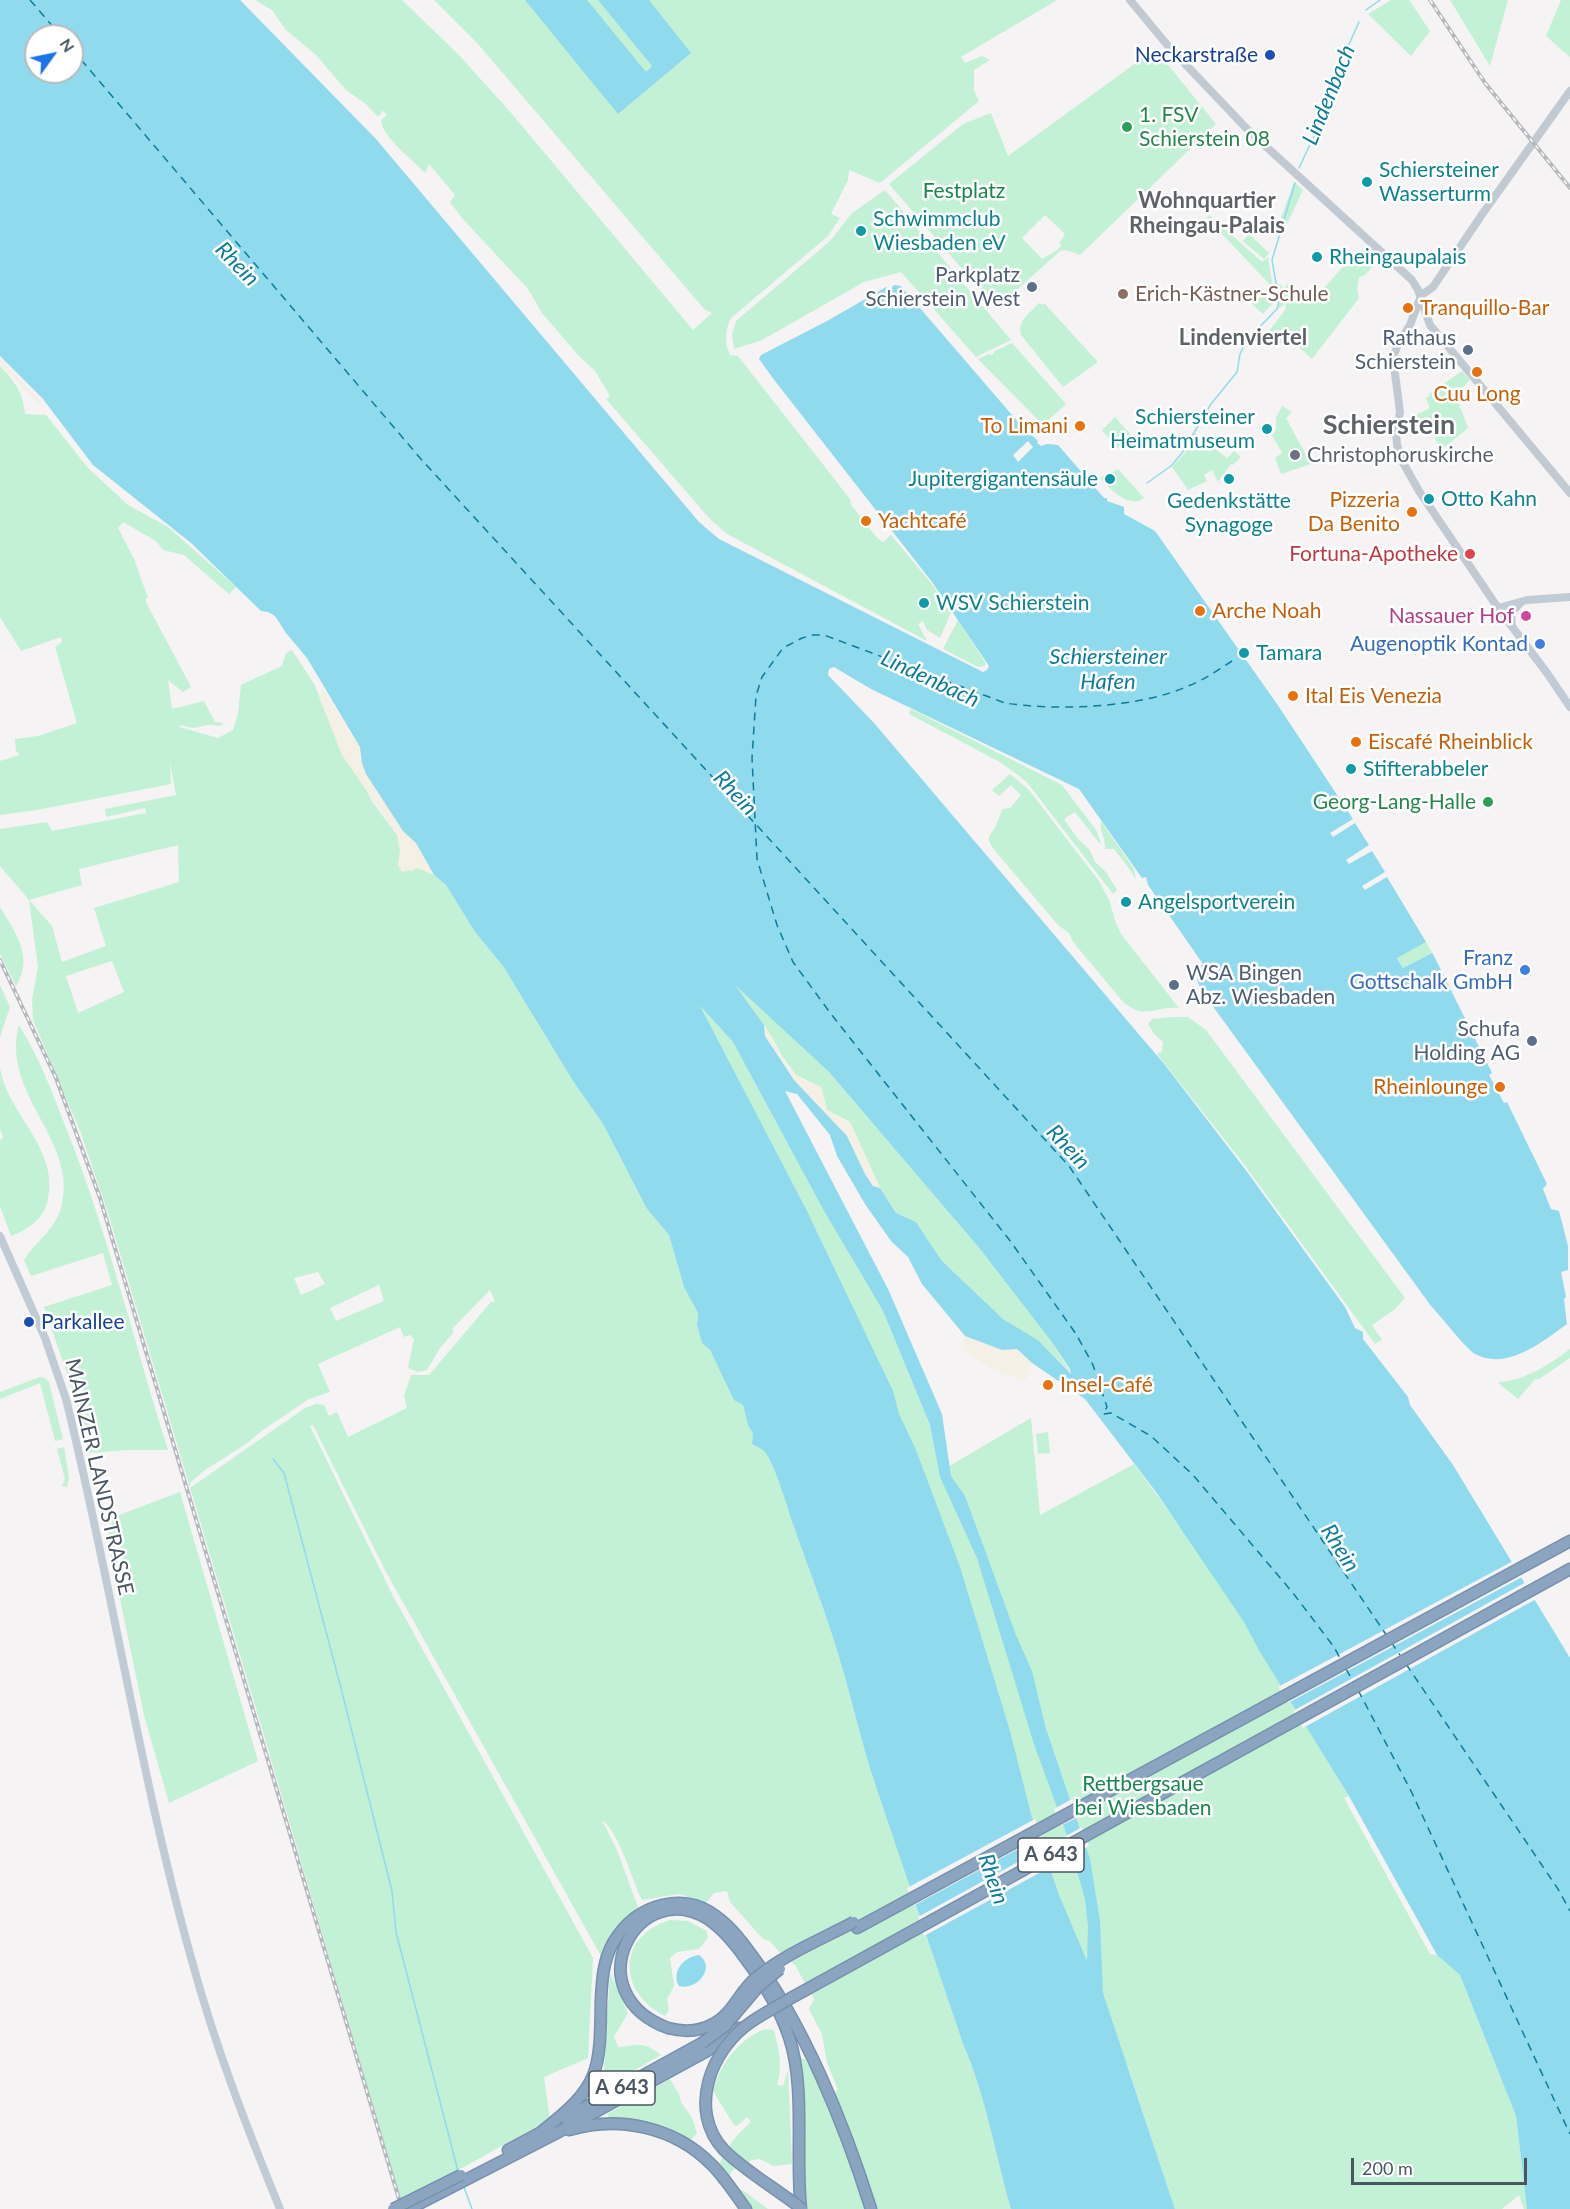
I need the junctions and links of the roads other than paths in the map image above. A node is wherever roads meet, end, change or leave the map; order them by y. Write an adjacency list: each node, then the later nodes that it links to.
1 (1130, 0): 3 (street)
2 (1570, 91): 3 (street)
3 (1420, 297): 4 (street); 5 (street)
4 (1410, 325): 5 (street); 9 (street)
5 (1430, 325): 6 (street)
6 (1570, 493)
7 (1570, 597): 8 (main road)
8 (1521, 601): 9 (main road); 10 (main road)
9 (1498, 608): 10 (main road)
10 (1512, 626): 11 (main road)
11 (1570, 707)
12 (0, 1236): 20 (main road, MAINZER LANDSTRASSE)
13 (1570, 1541): 15 (highway, A 643)
14 (1570, 1569): 17 (highway, A 643, bridge)
15 (1132, 1779): 16 (highway, bridge); 18 (highway, A 643, bridge)
16 (742, 1948): 18 (highway); 24 (highway); 25 (highway)
17 (750, 2022): 19 (highway, A 643, bridge); 24 (highway, bridge)
18 (541, 2132): 21 (highway, A 643, bridge)
19 (553, 2135): 22 (highway, A 643); 23 (highway)
20 (280, 2209)
21 (393, 2209)
22 (409, 2209)
23 (746, 2209)
24 (801, 2209)
25 (871, 2209)

